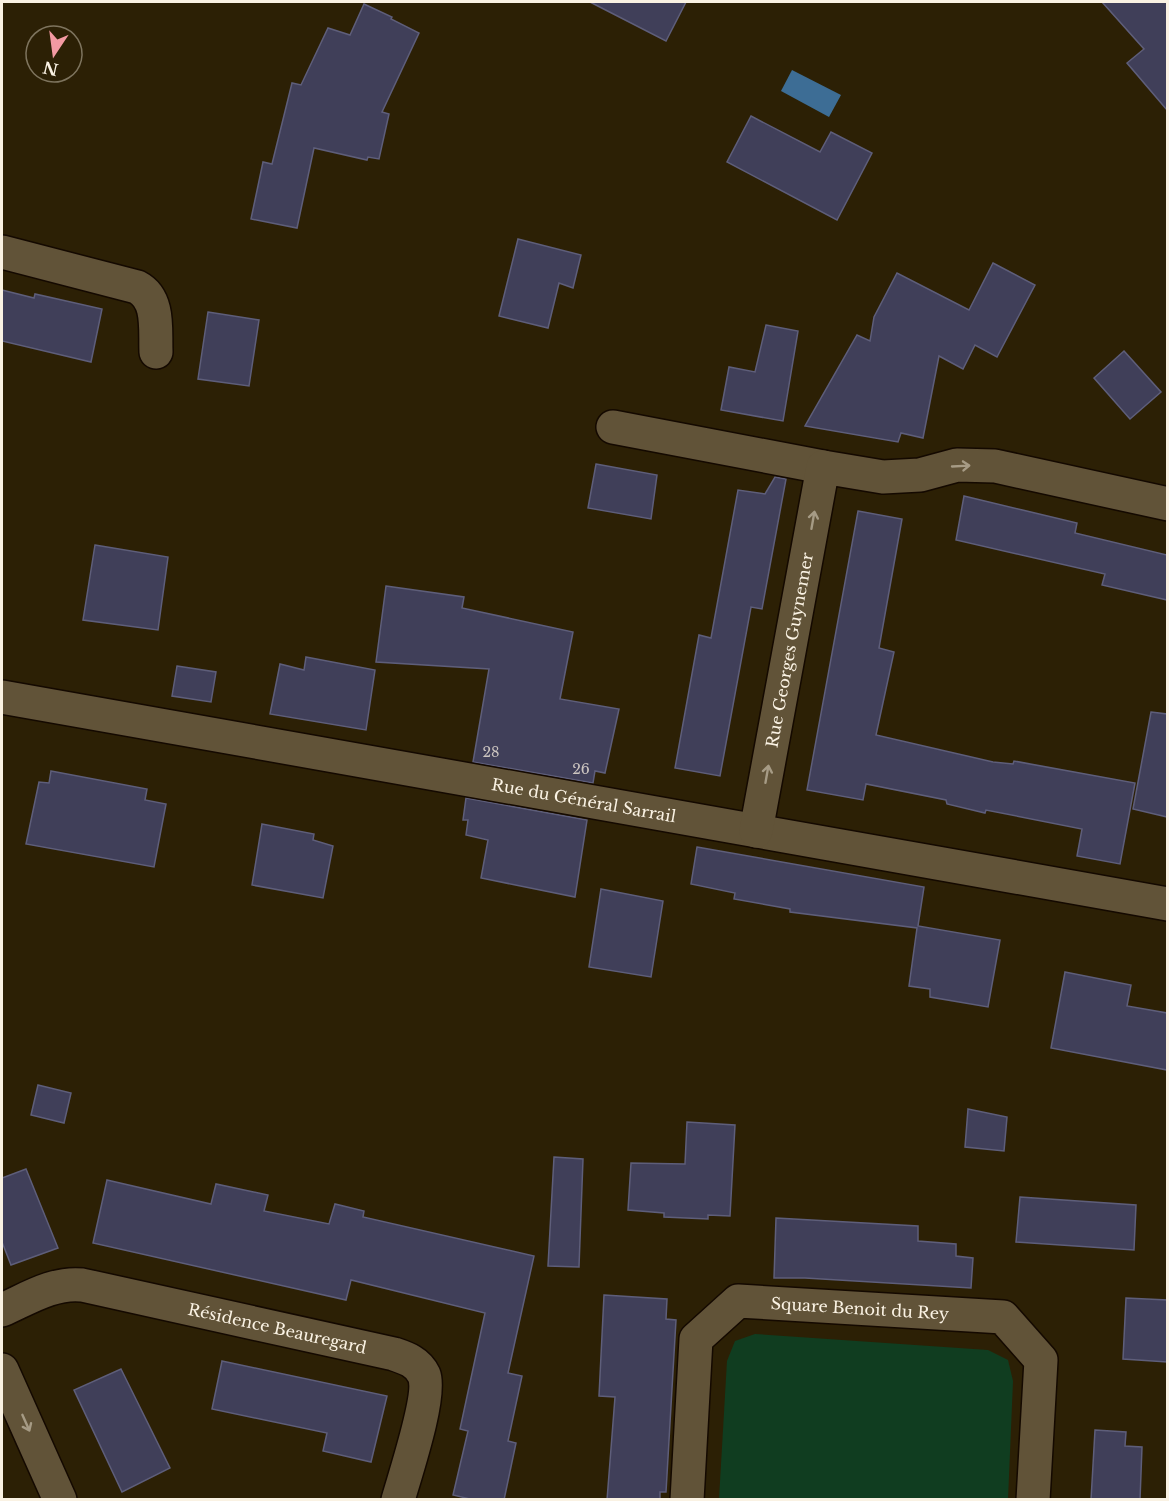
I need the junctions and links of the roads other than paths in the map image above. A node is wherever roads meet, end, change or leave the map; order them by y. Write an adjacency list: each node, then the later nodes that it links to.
1 (2, 252): 2 (street)
2 (156, 352)
3 (613, 427): 4 (street)
4 (823, 467): 5 (street, one-way to 5); 7 (street, Rue Georges Guynemer, one-way to 4)
5 (1167, 504)
6 (2, 697): 7 (street, Rue du Général Sarrail)
7 (756, 831): 8 (street, Rue du Général Sarrail)
8 (1167, 904)
9 (2, 1310): 12 (street, Résidence Beauregard)
10 (2, 1370): 11 (street, one-way to 11)
11 (60, 1500)
12 (398, 1500)
13 (687, 1500): 14 (street, Square Benoit du Rey)
14 (1033, 1500)

